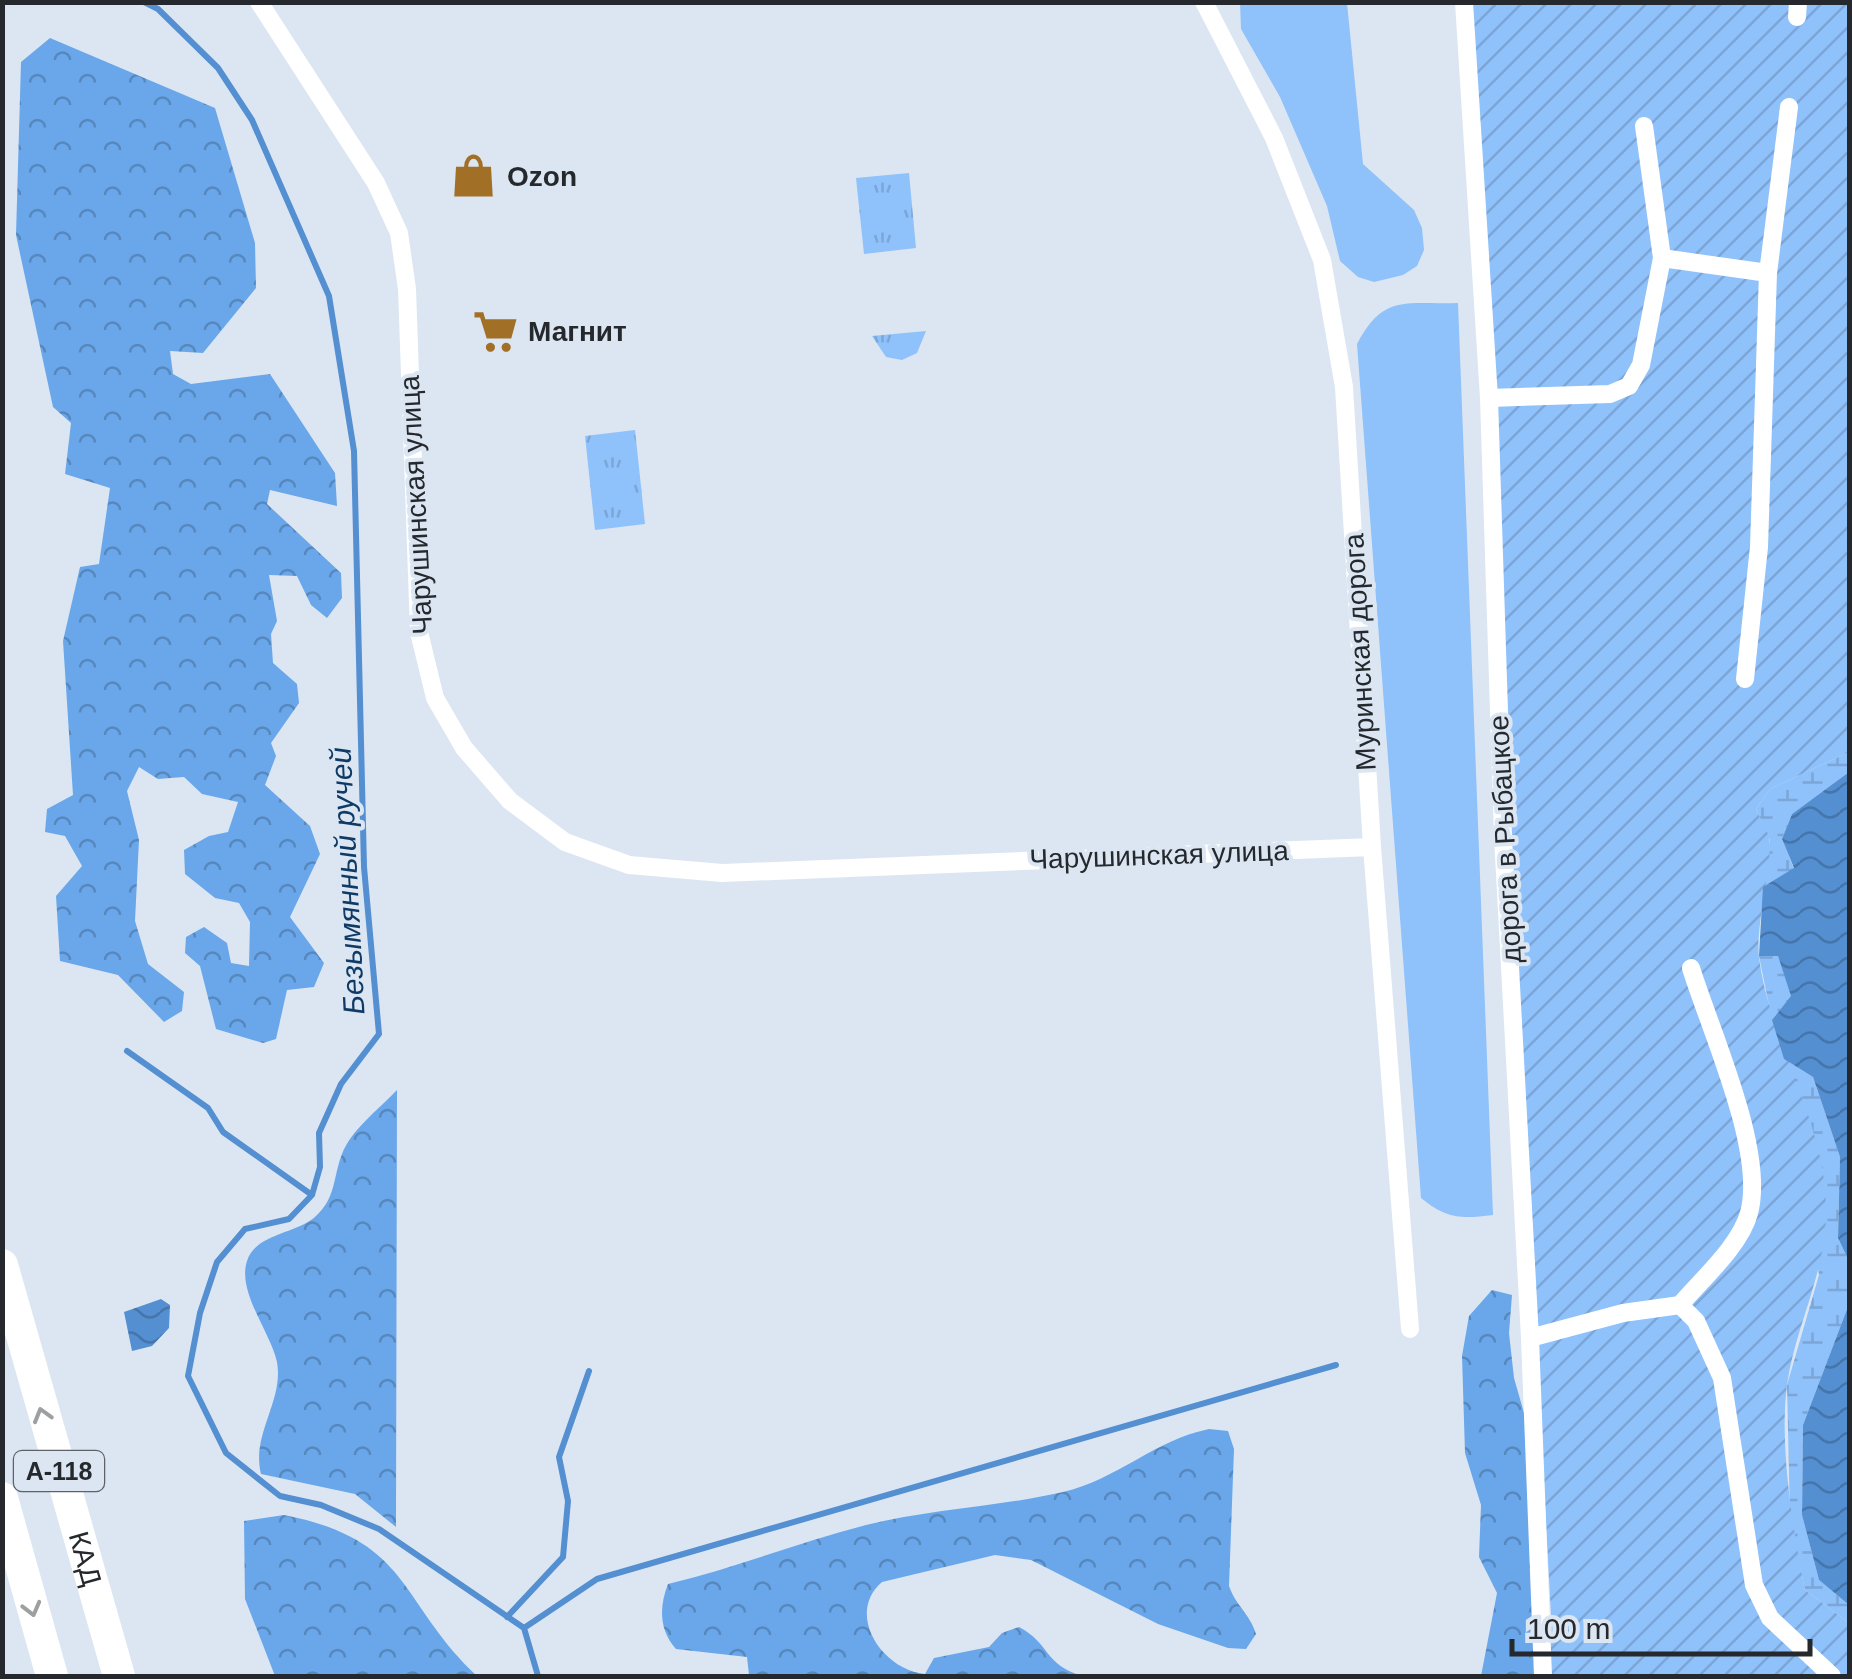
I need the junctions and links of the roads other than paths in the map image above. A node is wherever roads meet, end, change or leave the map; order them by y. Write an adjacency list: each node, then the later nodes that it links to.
1 (259, 2): 10 (street, Чарушинская улица)
2 (1204, 2): 10 (street, Муринская дорога)
3 (1464, 2): 8 (street, дорога в Рыбацкое)
4 (1789, 107): 7 (street)
5 (1644, 126): 6 (street)
6 (1662, 258): 7 (street); 8 (street)
7 (1768, 272): 9 (street)
8 (1489, 398): 15 (street, дорога в Рыбацкое)
9 (1745, 680)
10 (1372, 847): 14 (street, Муринская дорога)
11 (1691, 968): 13 (street)
12 (2, 1265): 18 (highway, КАД / А-118, one-way to 12)
13 (1680, 1305): 15 (street); 20 (street)
14 (1410, 1329)
15 (1530, 1338): 19 (street, дорога в Рыбацкое)
16 (2, 1498): 17 (highway, А-118, one-way to 17)
17 (52, 1676)
18 (120, 1676)
19 (1543, 1676)
20 (1832, 1676)

